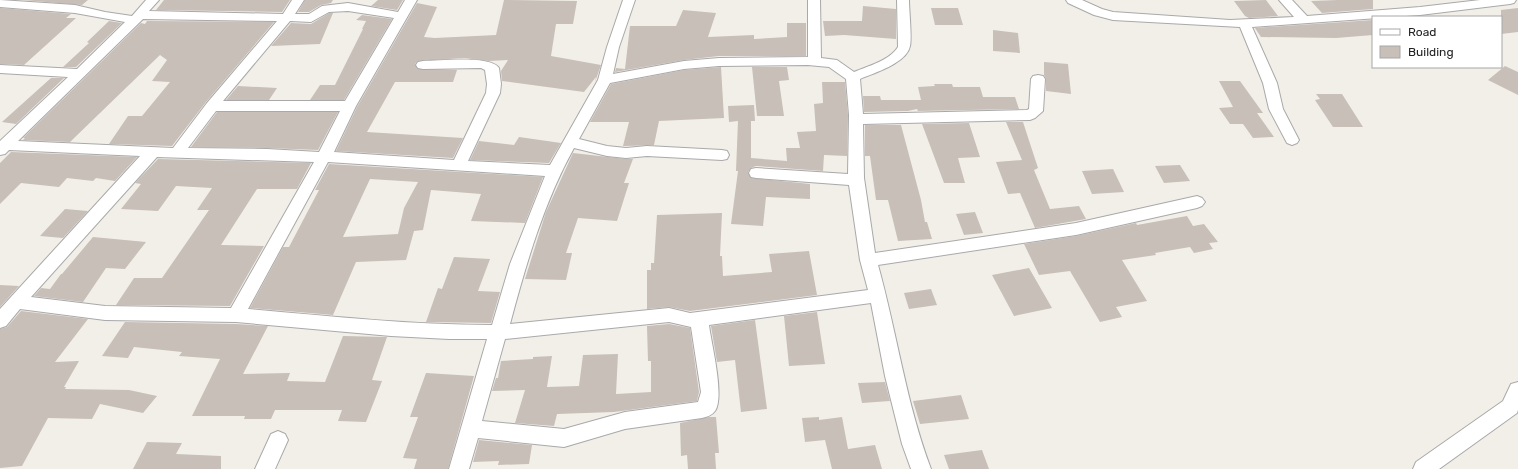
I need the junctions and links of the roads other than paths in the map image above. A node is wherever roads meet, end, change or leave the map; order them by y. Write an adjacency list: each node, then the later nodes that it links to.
1 (152, 0): 12 (street)
2 (298, 0): 13 (street)
3 (411, 0): 11 (street)
4 (629, 0): 22 (street)
5 (814, 0): 16 (street)
6 (903, 0): 20 (street)
7 (1072, 0): 15 (street)
8 (1285, 0): 14 (street)
9 (1510, 0): 14 (street)
10 (0, 3): 12 (street)
11 (402, 16): 13 (street); 24 (street)
12 (137, 17): 13 (street); 19 (street)
13 (286, 18): 23 (street)
14 (1304, 20): 15 (street)
15 (1244, 23): 26 (street)
16 (815, 62): 20 (street); 22 (street)
17 (422, 65): 33 (street)
18 (0, 69): 19 (street)
19 (78, 74): 28 (street)
20 (853, 77): 25 (street)
21 (1038, 79): 25 (street)
22 (606, 80): 27 (street)
23 (212, 106): 24 (street); 30 (street)
24 (348, 106): 32 (street)
25 (856, 119): 36 (street)
26 (1292, 140)
27 (571, 142): 31 (street); 34 (street)
28 (2, 147): 29 (street)
29 (153, 152): 30 (street); 40 (street)
30 (177, 153): 32 (street)
31 (722, 155)
32 (324, 157): 33 (street); 41 (street)
33 (459, 164): 34 (street)
34 (554, 171): 44 (street)
35 (756, 173): 36 (street)
36 (856, 180): 38 (street)
37 (1197, 202): 38 (street)
38 (868, 260): 39 (street)
39 (878, 295): 42 (street); 50 (street)
40 (16, 302): 41 (street); 43 (street)
41 (236, 315): 44 (street)
42 (699, 319): 44 (street); 46 (street)
43 (0, 321)
44 (499, 332): 46 (street)
45 (1518, 390): 51 (street)
46 (471, 429): 49 (street)
47 (278, 440): 48 (street)
48 (265, 469)
49 (459, 469)
50 (922, 469)
51 (1423, 469)

